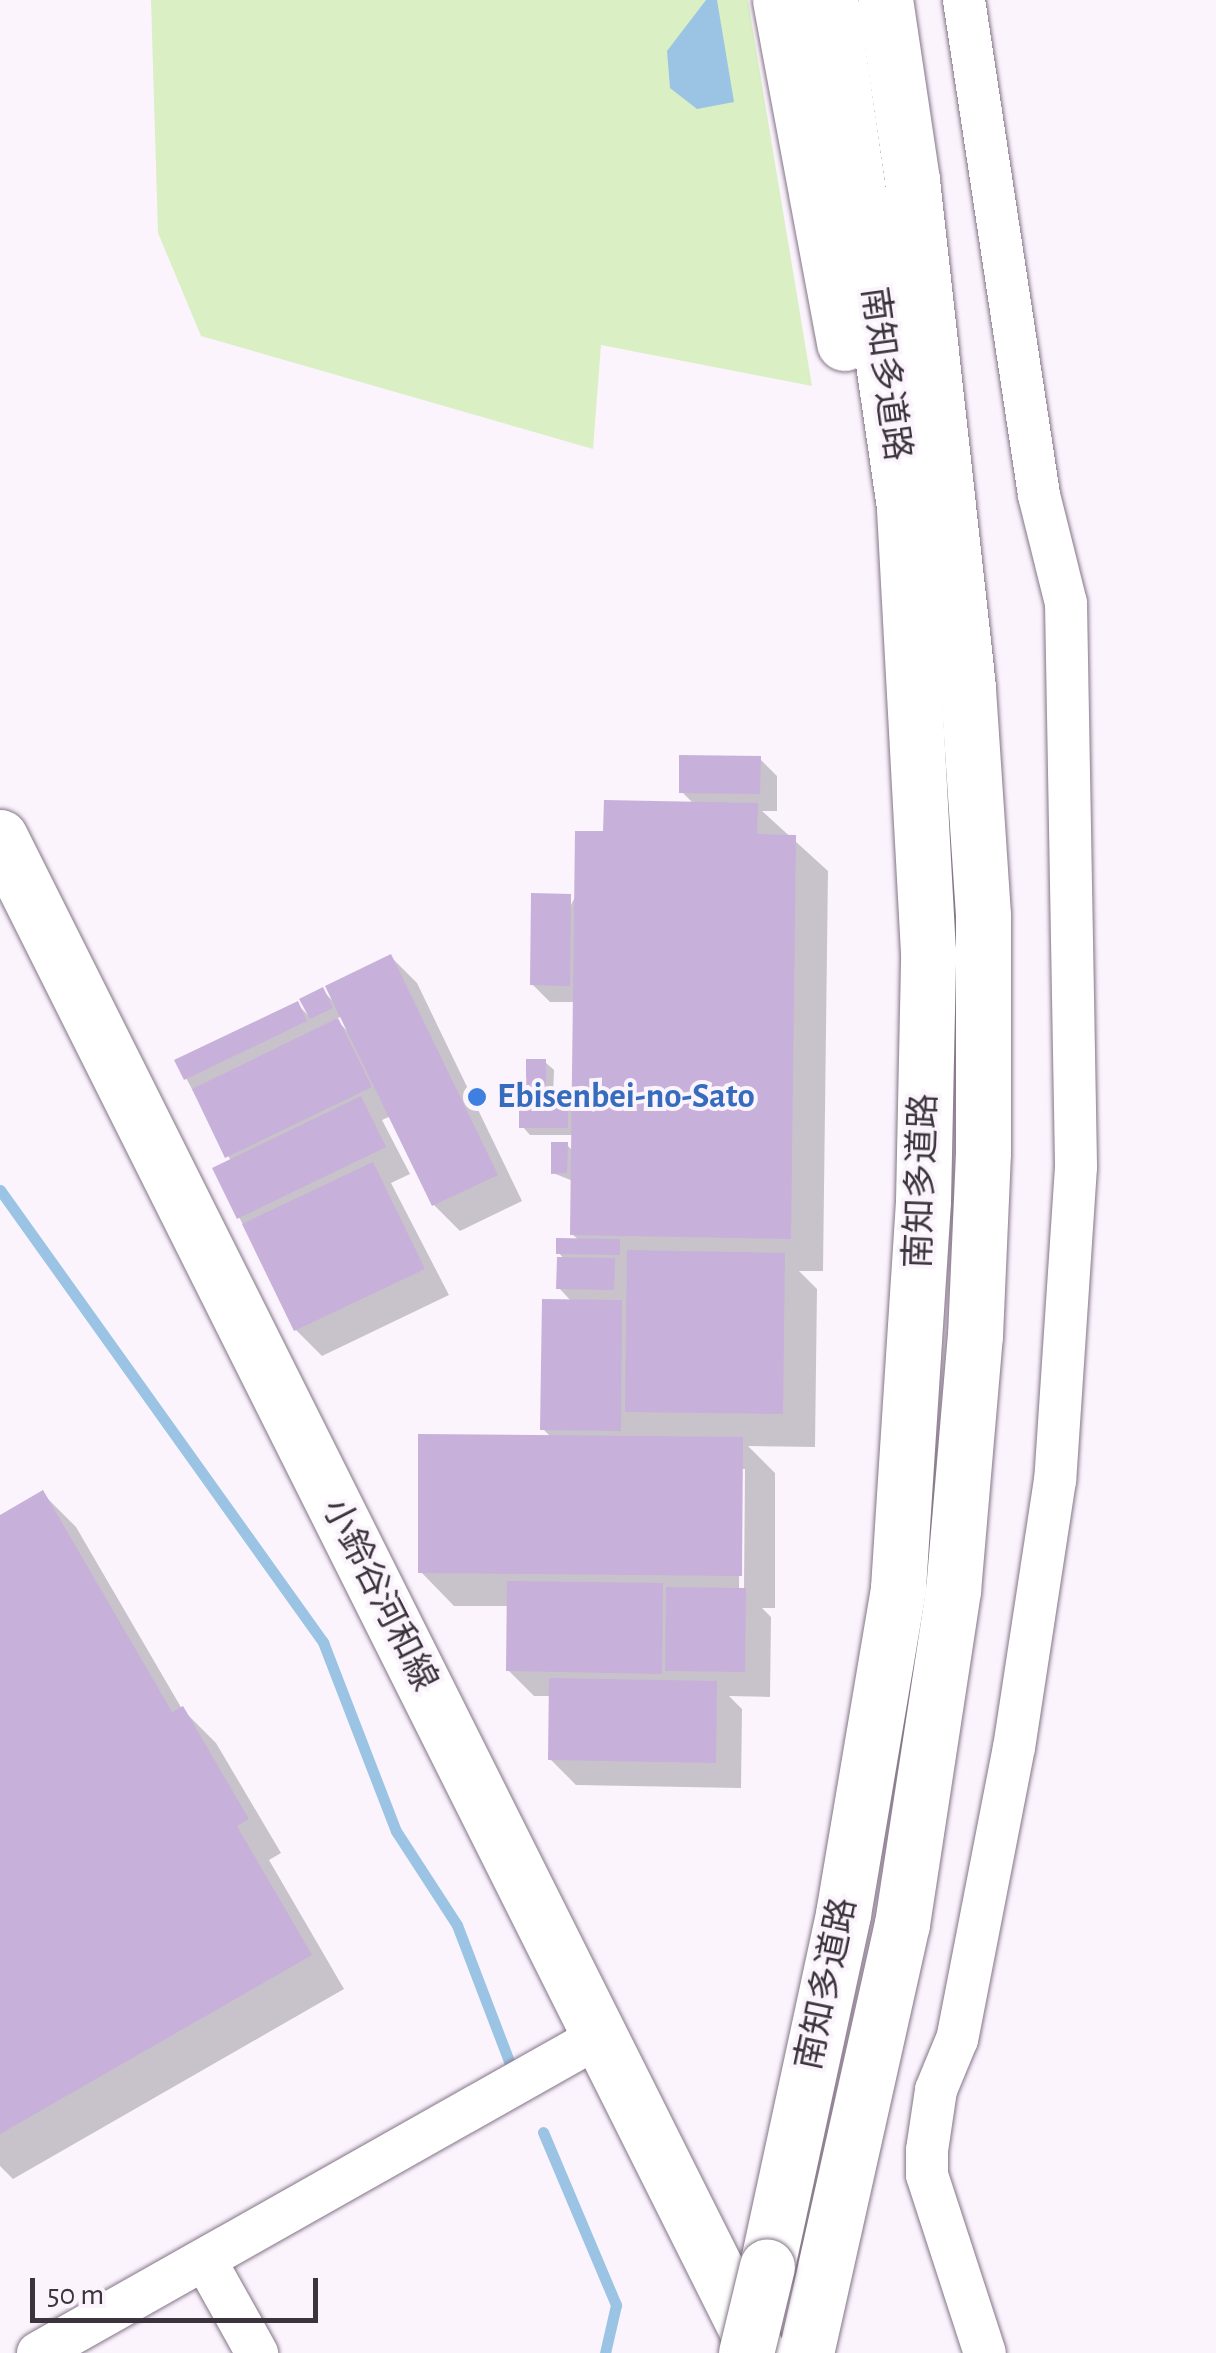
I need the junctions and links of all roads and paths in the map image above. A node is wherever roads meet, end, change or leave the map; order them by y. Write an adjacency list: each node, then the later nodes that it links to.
1 (780, 0): 5 (main road)
2 (830, 0): 5 (main road, 南知多道路)
3 (885, 0): 9 (main road, 南知多道路)
4 (964, 0): 13 (street)
5 (904, 508): 12 (main road, 南知多道路, bridge)
6 (0, 837): 7 (main road, 小鈴谷河和線)
7 (602, 2035): 8 (street); 9 (main road, 小鈴谷河和線)
8 (205, 2260): 10 (street); 11 (street)
9 (791, 2350)
10 (38, 2353)
11 (257, 2353)
12 (746, 2353)
13 (985, 2353)

